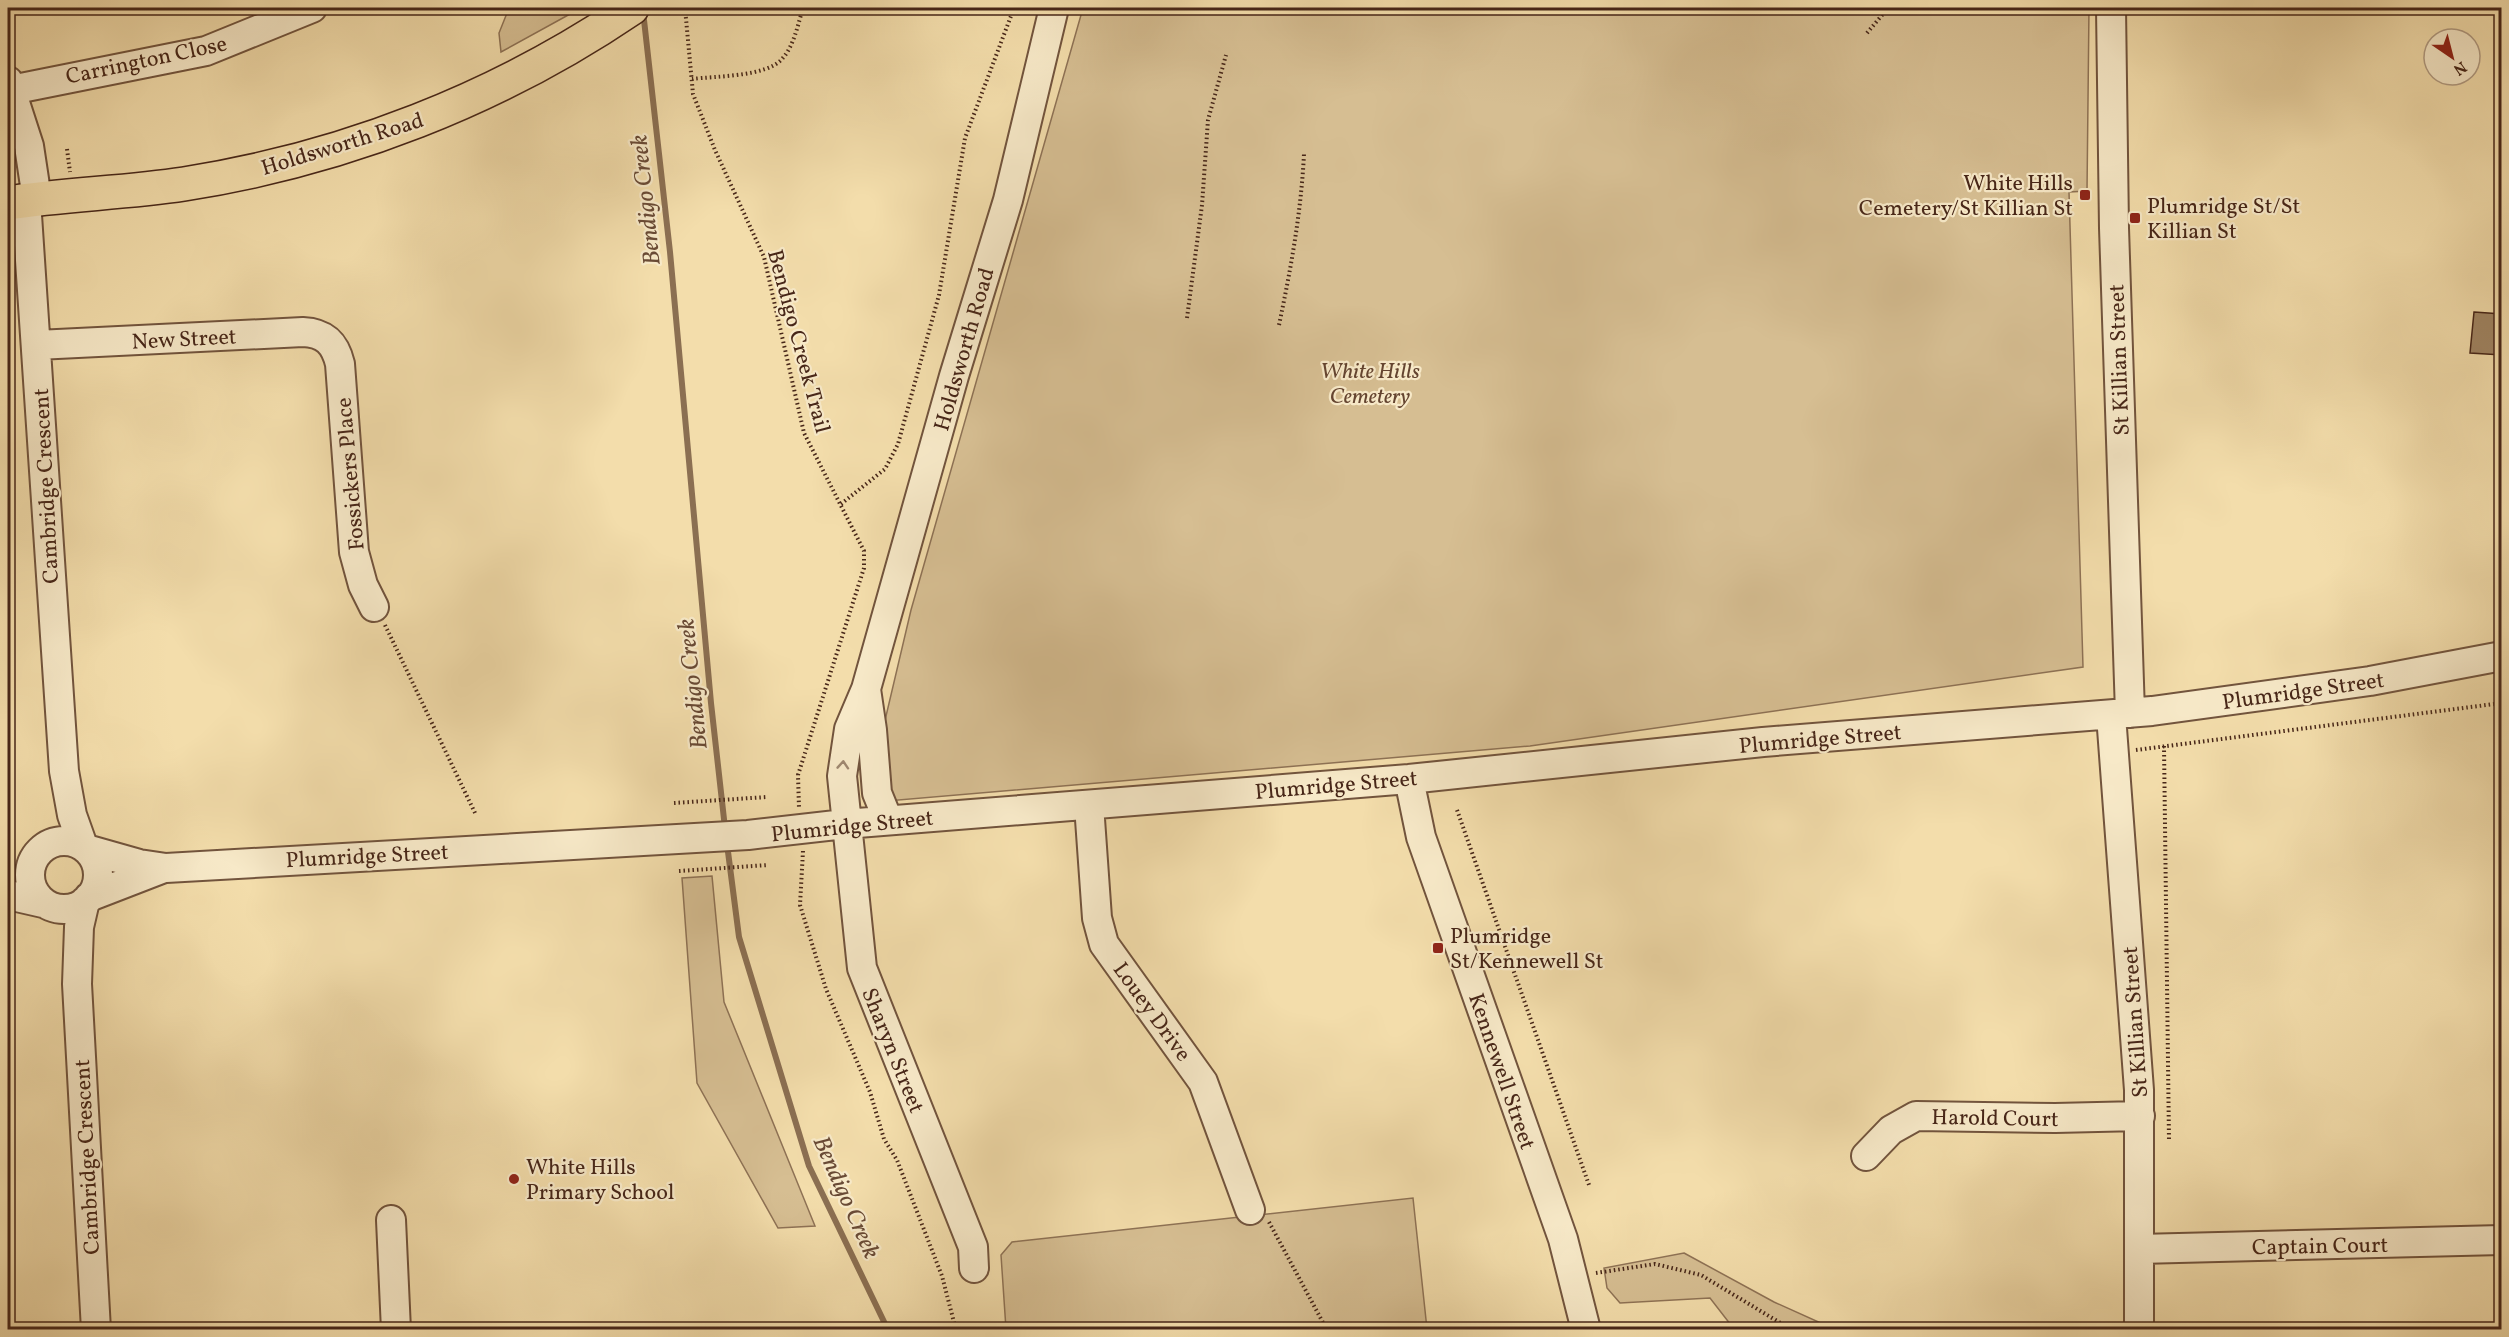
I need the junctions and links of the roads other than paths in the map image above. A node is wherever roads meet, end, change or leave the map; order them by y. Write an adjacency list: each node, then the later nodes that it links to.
1 (312, 8): 5 (street, Carrington Close)
2 (632, 8): 6 (main road, Holdsworth Road)
3 (1054, 8): 11 (street, Holdsworth Road)
4 (2111, 8): 12 (street, St Killian Street)
5 (9, 85): 6 (street, Cambridge Crescent)
6 (19, 200): 8 (street, Cambridge Crescent)
7 (329, 340): 8 (street, New Street); 9 (street, Fossickers Place)
8 (37, 345): 13 (street, Cambridge Crescent)
9 (374, 607)
10 (2502, 656): 12 (street, Plumridge Street)
11 (866, 689): 16 (street, Holdsworth Road); 17 (street, Holdsworth Road, one-way to 11)
12 (2120, 714): 14 (street, Plumridge Street); 26 (street, St Killian Street)
13 (64, 771): 18 (street, Cambridge Crescent); 19 (street, Cambridge Crescent)
14 (1409, 779): 15 (street, Plumridge Street); 35 (street, Kennewell Street)
15 (1089, 805): 16 (street, Plumridge Street); 28 (street, Louey Drive)
16 (888, 820): 17 (street, Plumridge Street)
17 (845, 824): 21 (street, Plumridge Street); 32 (street, Sharyn Street)
18 (85, 847): 19 (street); 21 (street, Plumridge Street); 23 (street)
19 (40, 850): 20 (street); 24 (street)
20 (8, 864)
21 (166, 868): 23 (street, Plumridge Street)
22 (8, 895): 24 (street)
23 (87, 899): 24 (street); 25 (street, Cambridge Crescent)
24 (44, 904): 25 (street, Cambridge Crescent)
25 (77, 984): 33 (street, Cambridge Crescent)
26 (2140, 1116): 27 (street, Harold Court); 31 (street, St Killian Street)
27 (1866, 1156)
28 (1256, 1212)
29 (392, 1220): 34 (street)
30 (2502, 1240): 31 (street, Captain Court)
31 (2139, 1249): 36 (street, St Killian Street)
32 (974, 1268)
33 (96, 1329)
34 (396, 1329)
35 (1586, 1329)
36 (2139, 1329)

